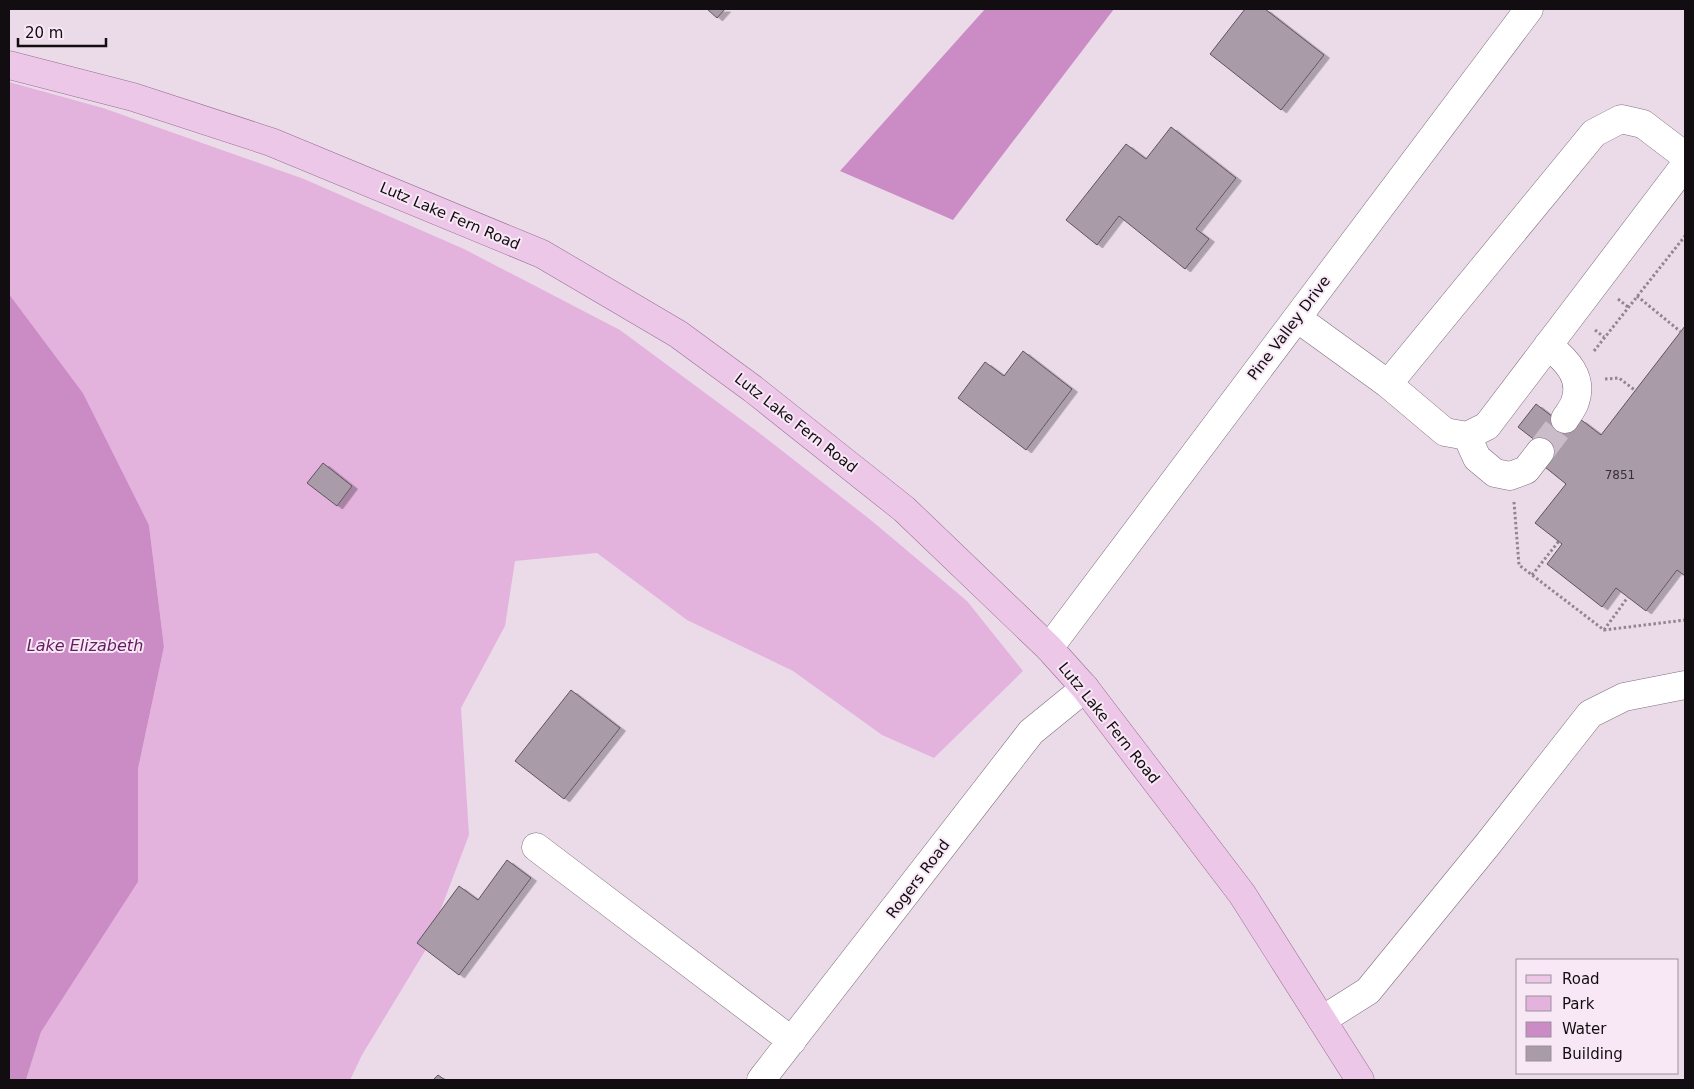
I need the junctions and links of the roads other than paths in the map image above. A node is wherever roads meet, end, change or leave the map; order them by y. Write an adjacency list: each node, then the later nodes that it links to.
1 (1530, 9): 5 (street, Pine Valley Drive)
2 (9, 65): 11 (main road, Lutz Lake Fern Road)
3 (1685, 156): 7 (street)
4 (1685, 164): 6 (street)
5 (1297, 318): 7 (street); 11 (street, Pine Valley Drive)
6 (1548, 345): 8 (street); 9 (street)
7 (1388, 384): 9 (street)
8 (1565, 419)
9 (1467, 436): 10 (street)
10 (1540, 452)
11 (1049, 648): 13 (main road, Lutz Lake Fern Road)
12 (1685, 685): 15 (street)
13 (1086, 688): 15 (main road, Lutz Lake Fern Road); 16 (street, Rogers Road)
14 (536, 847): 16 (street)
15 (1322, 1020): 18 (main road, Lutz Lake Fern Road)
16 (792, 1041): 17 (street, Rogers Road)
17 (761, 1080)
18 (1360, 1080)

